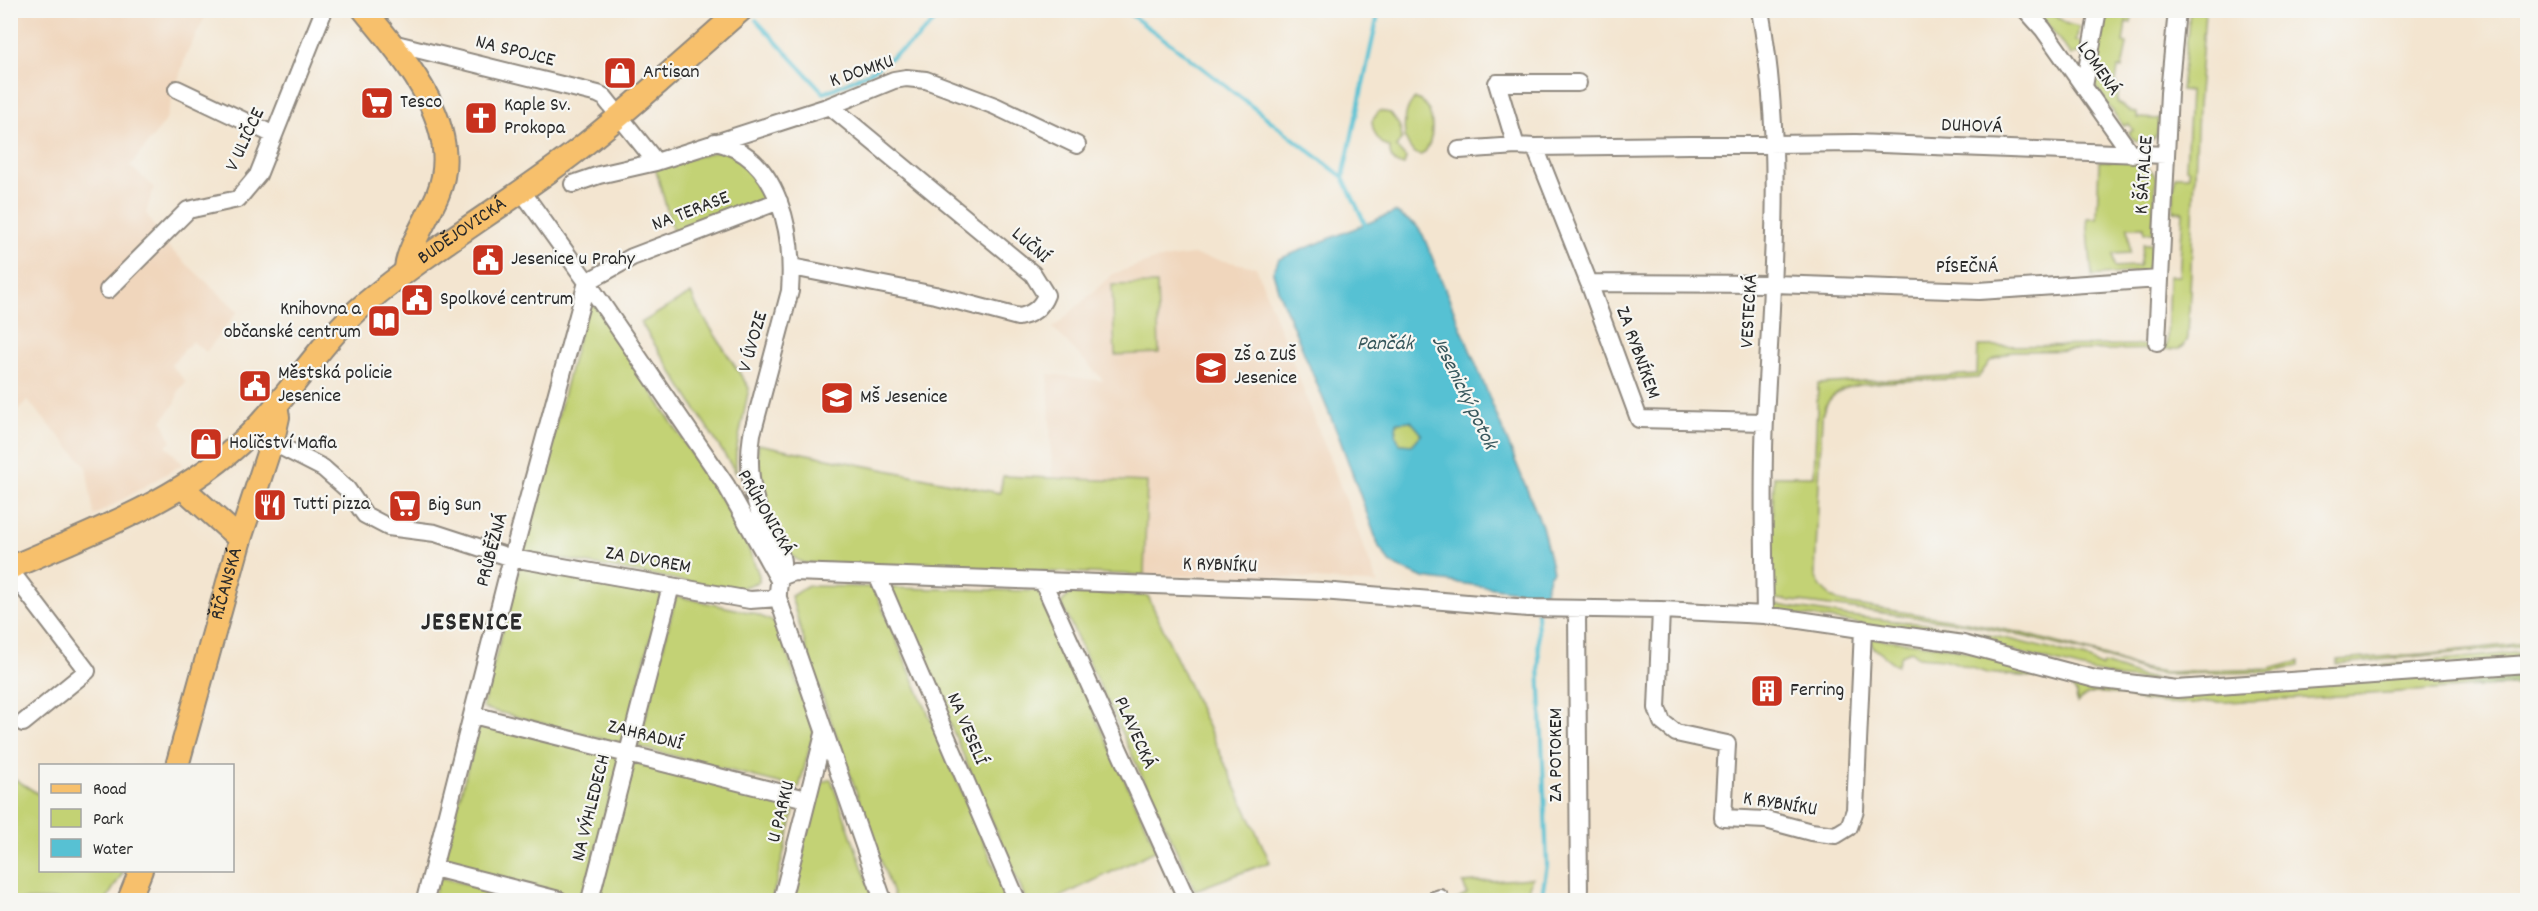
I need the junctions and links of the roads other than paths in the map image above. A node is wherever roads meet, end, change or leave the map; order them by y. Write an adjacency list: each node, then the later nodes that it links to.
1 (324, 10): 14 (street, V ULIČCE)
2 (364, 10): 8 (main road)
3 (741, 10): 13 (main road, BUDĚJOVICKÁ)
4 (1761, 10): 17 (street, VESTECKÁ)
5 (2026, 10): 10 (street, LOMENÁ)
6 (2098, 10): 10 (street)
7 (2177, 10): 21 (street, K ŠÁTALCE)
8 (392, 43): 13 (street, NA SPOJCE); 28 (main road)
9 (1578, 83): 18 (street)
10 (2084, 86): 22 (street, LOMENÁ)
11 (177, 89): 14 (street)
12 (830, 106): 15 (street, K DOMKU); 16 (street, K DOMKU); 27 (street, LUČNÍ)
13 (618, 117): 23 (street); 25 (main road, BUDĚJOVICKÁ)
14 (274, 135): 33 (street, V ULIČCE)
15 (715, 142): 23 (street, K DOMKU); 26 (street, V ÚVOZE)
16 (1077, 145)
17 (1776, 145): 19 (street); 22 (street, DUHOVÁ); 32 (street, VESTECKÁ)
18 (1516, 146): 19 (street); 20 (street)
19 (1536, 147): 31 (street, ZA RYBNÍKEM)
20 (1459, 150)
21 (2166, 154): 22 (street, DUHOVÁ); 29 (street, K ŠÁTALCE)
22 (2132, 155)
23 (656, 162): 24 (street, K DOMKU)
24 (573, 184)
25 (521, 190): 28 (main road, BUDĚJOVICKÁ); 30 (street, PRŮHONICKÁ)
26 (779, 201): 27 (street, V ÚVOZE); 30 (street, NA TERASE)
27 (792, 267): 43 (street, V ÚVOZE)
28 (406, 270): 35 (main road, BUDĚJOVICKÁ)
29 (2160, 279): 32 (street, PÍSEČNÁ); 34 (street, K ŠÁTALCE)
30 (587, 282): 40 (street, PRŮBĚŽNÁ); 43 (street, PRŮHONICKÁ)
31 (1589, 283): 32 (street, ZA RYBNÍKEM); 36 (street, ZA RYBNÍKEM)
32 (1774, 284): 36 (street, VESTECKÁ)
33 (108, 290)
34 (2157, 342)
35 (276, 405): 37 (main road, ŘÍČANSKÁ); 38 (main road, BUDĚJOVICKÁ)
36 (1765, 422): 49 (street, VESTECKÁ)
37 (272, 442): 39 (main road, ŘÍČANSKÁ); 40 (street, ZA DVOREM)
38 (183, 488): 39 (main road); 41 (main road, BUDĚJOVICKÁ)
39 (240, 539): 56 (main road, ŘÍČANSKÁ)
40 (512, 558): 45 (street, ZA DVOREM); 52 (street, PRŮBĚŽNÁ)
41 (10, 569): 53 (street)
42 (877, 575): 43 (street, K RYBNÍKU); 44 (street, K RYBNÍKU); 66 (street, NA VESELÍ)
43 (778, 578): 46 (street, PRŮHONICKÁ)
44 (1043, 582): 47 (street, K RYBNÍKU); 67 (street, PLAVECKÁ)
45 (671, 586): 46 (street, ZA DVOREM); 55 (street, NA VÝHLEDECH)
46 (778, 598): 54 (street, PRŮHONICKÁ)
47 (1577, 609): 48 (street, K RYBNÍKU); 68 (street, ZA POTOKEM)
48 (1661, 610): 49 (street, K RYBNÍKU); 50 (street, K RYBNÍKU)
49 (1765, 615): 50 (street, K RYBNÍKU)
50 (1863, 629): 51 (street, K RYBNÍKU)
51 (2528, 664)
52 (473, 715): 55 (street, ZAHRADNÍ); 58 (street, PRŮBĚŽNÁ)
53 (23, 723)
54 (824, 734): 57 (street, U PARKU); 65 (street, PRŮHONICKÁ)
55 (628, 753): 57 (street, ZAHRADNÍ); 63 (street, NA VÝHLEDECH)
56 (177, 764)
57 (806, 800): 64 (street, U PARKU)
58 (434, 868): 61 (street, PRŮBĚŽNÁ); 62 (street)
59 (140, 872): 60 (main road)
60 (129, 900)
61 (425, 900)
62 (559, 900)
63 (590, 900)
64 (782, 900)
65 (883, 900)
66 (1017, 900)
67 (1187, 900)
68 (1579, 900)

